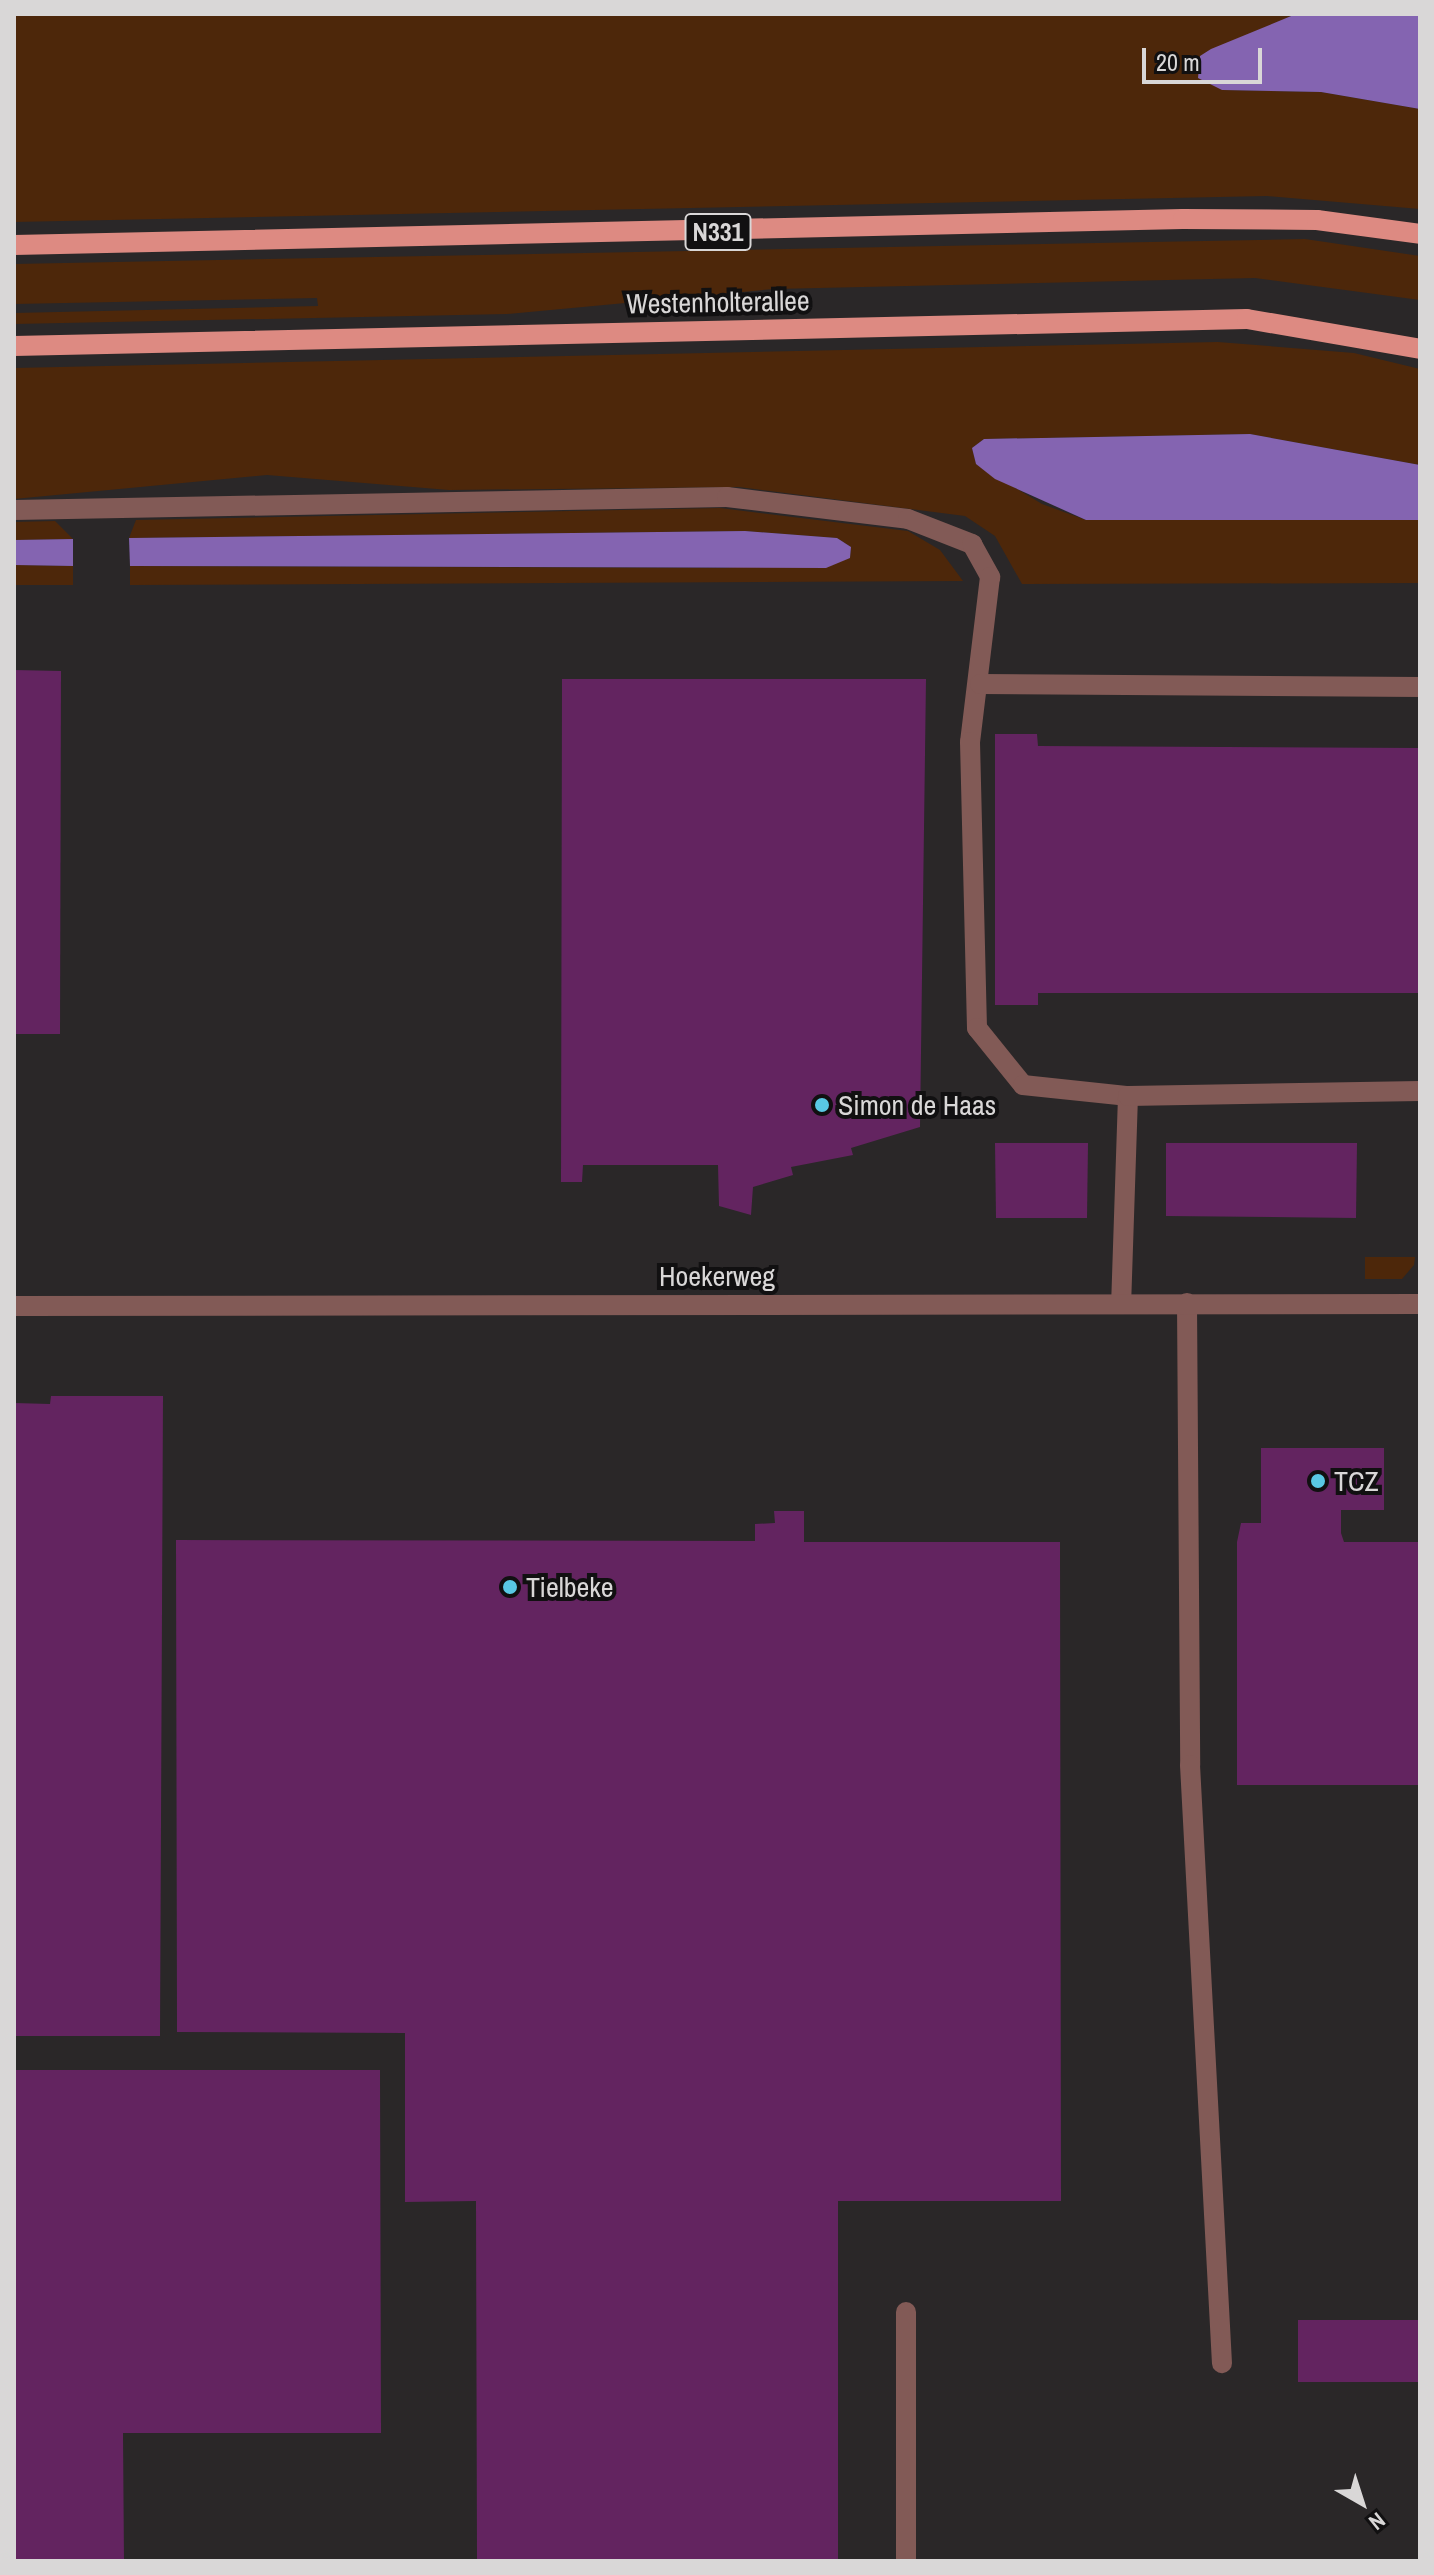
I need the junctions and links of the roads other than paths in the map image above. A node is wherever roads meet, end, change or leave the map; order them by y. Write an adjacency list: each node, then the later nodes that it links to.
1 (1420, 234): 2 (main road, N331)
2 (14, 245)
3 (14, 346): 4 (main road, Westenholterallee)
4 (1420, 349)
5 (14, 510): 6 (street)
6 (980, 684): 7 (street); 9 (street)
7 (1420, 687)
8 (1420, 1091): 9 (street)
9 (1128, 1096): 10 (street)
10 (1121, 1303): 11 (street, Hoekerweg); 13 (street, Hoekerweg)
11 (1187, 1303): 12 (street, Hoekerweg); 15 (street)
12 (1420, 1304)
13 (14, 1306)
14 (906, 2312): 16 (street)
15 (1222, 2363)
16 (906, 2561)

